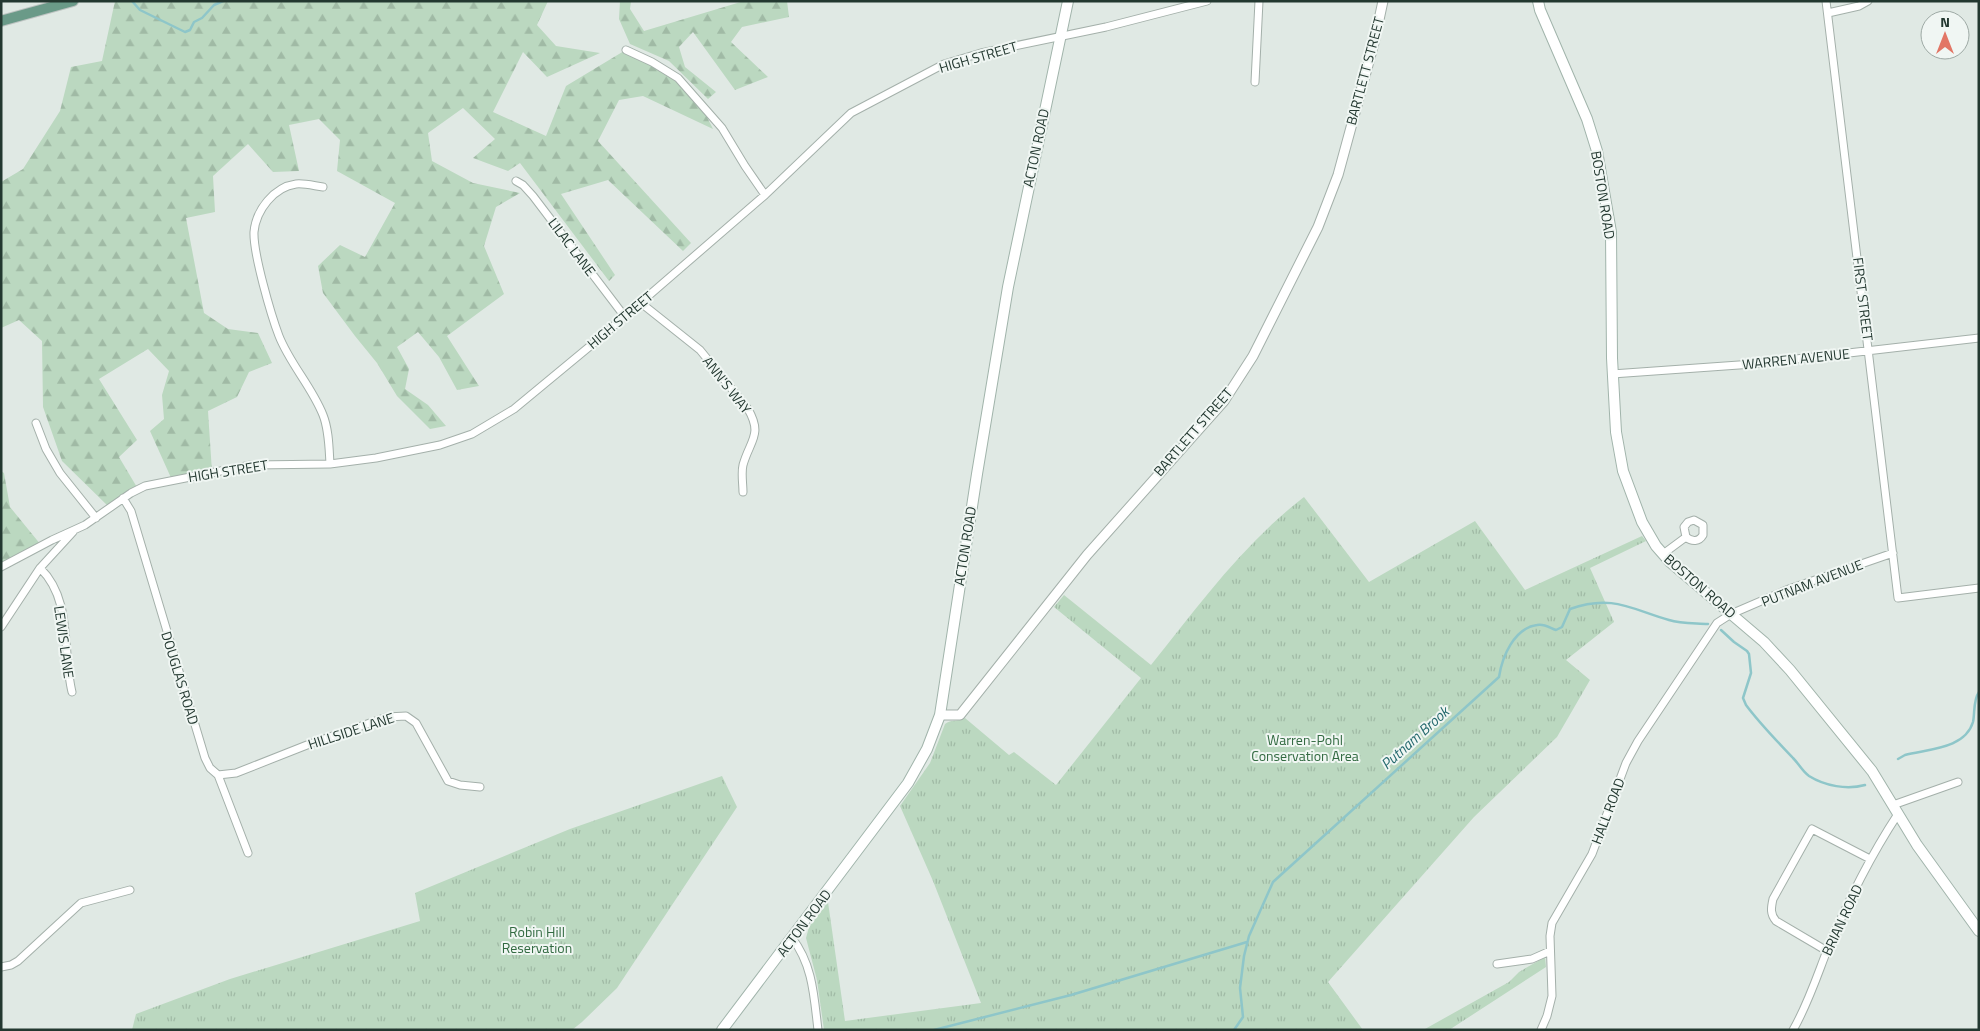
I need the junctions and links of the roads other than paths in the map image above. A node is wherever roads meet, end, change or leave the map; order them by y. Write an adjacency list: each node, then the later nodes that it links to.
1 (73, 1): 11 (main road)
2 (1068, 1): 12 (main road, ACTON ROAD)
3 (1206, 1): 12 (street, HIGH STREET)
4 (1259, 1): 14 (street)
5 (1383, 1): 38 (street, BARTLETT STREET)
6 (1532, 1): 9 (main road, BOSTON ROAD)
7 (1826, 1): 10 (street, FIRST STREET)
8 (1868, 1): 10 (street)
9 (1539, 6): 22 (main road, BOSTON ROAD)
10 (1828, 13): 21 (street, FIRST STREET)
11 (1, 21)
12 (1060, 36): 17 (street, HIGH STREET); 38 (main road, ACTON ROAD)
13 (626, 50): 17 (street)
14 (1255, 82)
15 (516, 181): 19 (street, LILAC LANE)
16 (323, 187): 24 (street)
17 (766, 195): 18 (street, HIGH STREET)
18 (641, 303): 19 (street, HIGH STREET); 25 (street, ANN'S WAY)
19 (625, 316): 24 (street, HIGH STREET)
20 (1979, 338): 21 (street, WARREN AVENUE)
21 (1870, 351): 22 (street, WARREN AVENUE); 30 (street, FIRST STREET)
22 (1612, 374): 31 (main road, BOSTON ROAD)
23 (36, 422): 27 (street)
24 (330, 464): 26 (street, HIGH STREET)
25 (743, 492)
26 (123, 498): 27 (street, HIGH STREET); 39 (street, DOUGLAS ROAD)
27 (96, 518): 28 (street, HIGH STREET)
28 (74, 531): 32 (street, HIGH STREET); 33 (street)
29 (1686, 537): 31 (street)
30 (1893, 552): 34 (street, FIRST STREET); 35 (street, PUTNAM AVENUE)
31 (1663, 554): 35 (main road, BOSTON ROAD)
32 (1, 568)
33 (40, 568): 36 (street); 37 (street, LEWIS LANE)
34 (1979, 588)
35 (1731, 614): 42 (main road, BOSTON ROAD); 48 (street, HALL ROAD)
36 (1, 627)
37 (72, 692)
38 (940, 715): 47 (main road, ACTON ROAD)
39 (218, 775): 41 (street, HILLSIDE LANE); 43 (street, DOUGLAS ROAD)
40 (1958, 782): 42 (street)
41 (480, 788)
42 (1896, 810): 44 (street, BRIAN ROAD); 46 (main road, BOSTON ROAD)
43 (248, 852)
44 (1870, 859): 49 (street, BRIAN ROAD); 49 (street)
45 (130, 890): 51 (street)
46 (1979, 931)
47 (792, 938): 52 (main road, ACTON ROAD); 53 (street)
48 (1550, 951): 50 (street); 54 (street, HALL ROAD)
49 (1827, 951): 55 (street, BRIAN ROAD)
50 (1497, 964)
51 (1, 967)
52 (722, 1030)
53 (818, 1030)
54 (1541, 1030)
55 (1793, 1030)

